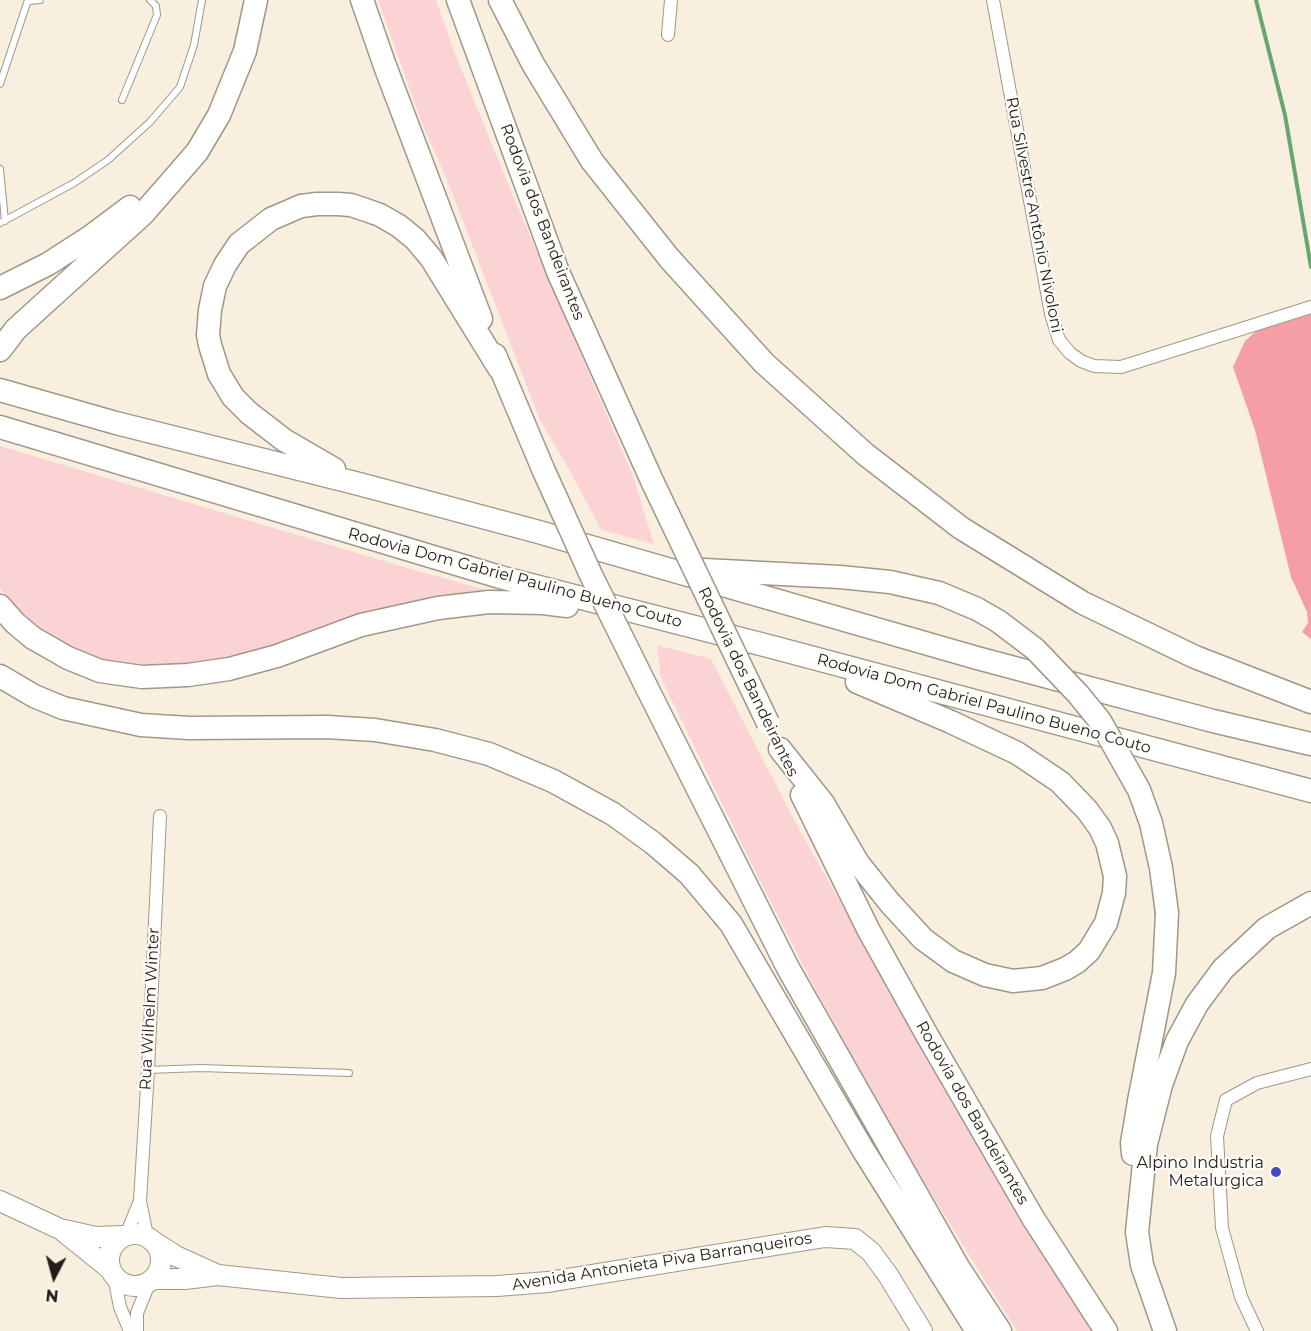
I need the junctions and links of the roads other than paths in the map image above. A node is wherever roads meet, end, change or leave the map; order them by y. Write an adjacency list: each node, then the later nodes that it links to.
1 (28, 0): 2 (lane); 12 (lane)
2 (40, 0)
3 (150, 0): 13 (lane)
4 (202, 0): 16 (lane)
5 (256, 0): 14 (highway)
6 (362, 0): 20 (highway)
7 (458, 0): 31 (highway, Rodovia dos Bandeirantes, bridge)
8 (500, 0): 29 (highway)
9 (671, 0): 11 (street)
10 (993, 0): 18 (street, Rua Silvestre Antônio Nivoloni)
11 (668, 35)
12 (0, 84)
13 (122, 100)
14 (219, 115): 17 (highway); 19 (highway)
15 (0, 168): 16 (lane)
16 (2, 222)
17 (0, 288)
18 (1311, 307)
19 (0, 350)
20 (500, 368): 23 (highway); 51 (highway, bridge)
21 (0, 390): 23 (highway)
22 (0, 428): 26 (highway, Rodovia Dom Gabriel Paulino Bueno Couto)
23 (359, 484): 24 (highway)
24 (658, 567): 30 (highway); 40 (highway, bridge)
25 (0, 606): 26 (highway)
26 (662, 618): 27 (highway, Rodovia Dom Gabriel Paulino Bueno Couto)
27 (776, 648): 31 (highway); 32 (highway, Rodovia Dom Gabriel Paulino Bueno Couto)
28 (0, 676): 50 (highway)
29 (1311, 702)
30 (1311, 744)
31 (780, 749): 52 (highway, Rodovia dos Bandeirantes)
32 (1311, 791)
33 (160, 816): 36 (street, Rua Wilhelm Winter)
34 (1311, 903): 40 (highway)
35 (1311, 1069): 54 (street)
36 (148, 1070): 37 (lane); 39 (street, Rua Wilhelm Winter)
37 (349, 1073)
38 (0, 1202): 41 (main road)
39 (140, 1202): 42 (street, Rua Wilhelm Winter); 43 (street, Rua Wilhelm Winter)
40 (1138, 1209): 53 (highway)
41 (60, 1229): 42 (main road); 44 (main road)
42 (125, 1236): 43 (main road); 44 (main road)
43 (149, 1238): 45 (main road); 46 (main road)
44 (112, 1272): 46 (main road); 47 (street)
45 (218, 1275): 46 (main road); 49 (main road, Avenida Antonieta Piva Barranqueiros)
46 (151, 1280): 48 (street)
47 (130, 1331)
48 (137, 1331)
49 (922, 1331)
50 (977, 1331)
51 (1000, 1331)
52 (1106, 1331)
53 (1165, 1331)
54 (1257, 1331)

